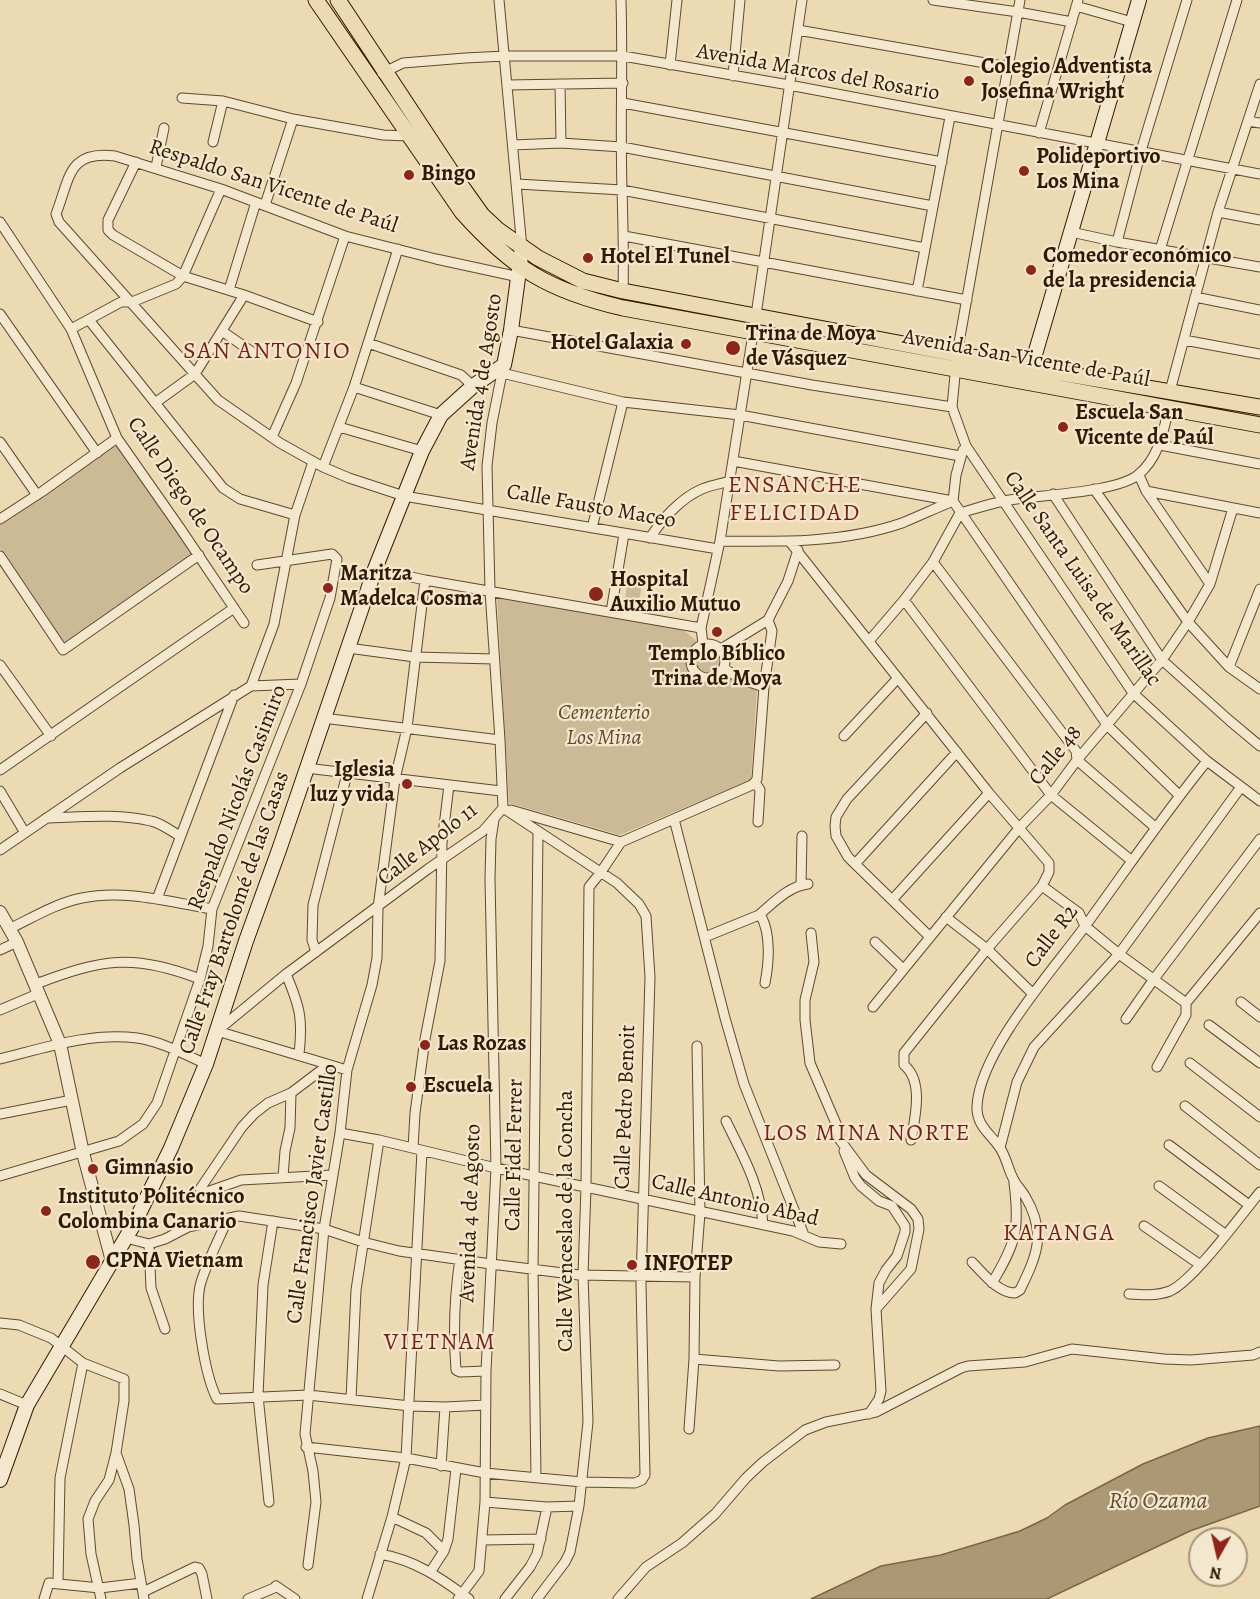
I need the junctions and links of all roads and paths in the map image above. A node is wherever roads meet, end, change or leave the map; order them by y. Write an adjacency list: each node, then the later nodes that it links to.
1 (316, 0): 24 (main road, Avenida San Vicente de Paúl)
2 (338, 0): 22 (main road, Avenida San Vicente de Paúl)
3 (499, 0): 18 (street, Avenida 4 de Agosto)
4 (621, 0): 19 (street)
5 (677, 0): 20 (street)
6 (740, 0): 23 (street)
7 (802, 0): 17 (street)
8 (933, 0): 14 (street)
9 (1020, 0): 14 (street, Calle Santa Luisa de Marillac)
10 (1139, 0): 16 (main road)
11 (1187, 0): 47 (street)
12 (1237, 0): 48 (street)
13 (1077, 3): 15 (street); 16 (street)
14 (1018, 12): 15 (street); 21 (street, Calle Santa Luisa de Marillac)
15 (1072, 22): 40 (street)
16 (1132, 22): 44 (main road)
17 (798, 30): 21 (street); 29 (street)
18 (505, 56): 19 (street, Avenida Marcos del Rosario); 22 (street, Avenida Marcos del Rosario); 28 (street, Avenida 4 de Agosto)
19 (623, 56): 20 (street, Avenida Marcos del Rosario); 25 (street)
20 (670, 65): 23 (street, Avenida Marcos del Rosario)
21 (1008, 67): 37 (street, Calle Santa Luisa de Marillac)
22 (385, 71): 24 (street, Avenida Marcos del Rosario); 69 (main road, Avenida San Vicente de Paúl)
23 (733, 76): 29 (street, Avenida Marcos del Rosario)
24 (369, 79): 41 (main road, Avenida San Vicente de Paúl)
25 (623, 83): 26 (street); 32 (street)
26 (560, 84): 28 (street); 43 (street)
27 (1260, 84): 35 (street)
28 (508, 85): 45 (street, Avenida 4 de Agosto)
29 (789, 85): 33 (street, Avenida Marcos del Rosario); 39 (street)
30 (182, 98): 31 (street)
31 (223, 101): 34 (street); 42 (street)
32 (623, 103): 39 (street); 46 (street)
33 (950, 117): 37 (street, Avenida Marcos del Rosario); 50 (street)
34 (293, 119): 41 (street); 58 (street)
35 (1248, 121): 36 (street); 52 (street)
36 (1260, 123)
37 (997, 125): 40 (street, Avenida Marcos del Rosario); 83 (street, Calle Santa Luisa de Marillac)
38 (164, 128): 51 (street)
39 (782, 133): 50 (street); 54 (street)
40 (1039, 133): 44 (street, Avenida Marcos del Rosario)
41 (409, 136): 76 (main road, Avenida San Vicente de Paúl)
42 (213, 142)
43 (561, 143): 45 (street); 46 (street)
44 (1097, 143): 47 (street, Avenida Marcos del Rosario); 65 (main road)
45 (513, 145): 55 (street, Avenida 4 de Agosto)
46 (622, 147): 54 (street); 57 (street)
47 (1141, 152): 48 (street, Avenida Marcos del Rosario); 68 (street)
48 (1188, 160): 52 (street, Avenida Marcos del Rosario); 72 (street)
49 (136, 162): 51 (street, Respaldo San Vicente de Paúl); 64 (street, Respaldo San Vicente de Paúl); 77 (street)
50 (942, 162): 59 (street)
51 (156, 167): 56 (street, Respaldo San Vicente de Paúl)
52 (1232, 169): 53 (street, Avenida Marcos del Rosario); 60 (street)
53 (1260, 174)
54 (776, 177): 59 (street); 61 (street)
55 (517, 184): 57 (street); 69 (street, Avenida 4 de Agosto)
56 (221, 189): 58 (street, Respaldo San Vicente de Paúl); 77 (street)
57 (622, 190): 61 (street); 67 (street)
58 (261, 204): 66 (street, Respaldo San Vicente de Paúl); 78 (street)
59 (933, 206): 70 (street)
60 (1218, 212): 62 (street); 73 (street)
61 (769, 218): 70 (street); 74 (street)
62 (1260, 220)
63 (0, 222): 90 (street, Calle Diego de Ocampo)
64 (59, 222): 84 (street, Calle Fausto Maceo)
65 (1071, 232): 68 (street); 99 (main road)
66 (345, 236): 71 (street, Respaldo San Vicente de Paúl); 89 (street)
67 (624, 236): 74 (street); 79 (street)
68 (1117, 242): 72 (street)
69 (522, 248): 76 (main road, Avenida 4 de Agosto); 79 (main road, Avenida San Vicente de Paúl)
70 (925, 248): 80 (street)
71 (398, 249): 76 (street, Respaldo San Vicente de Paúl); 95 (street)
72 (1160, 250): 73 (street)
73 (1206, 258): 75 (street); 82 (street)
74 (763, 263): 80 (street); 87 (street)
75 (1260, 267)
76 (520, 272): 91 (main road, Avenida 4 de Agosto); 93 (main road, Avenida San Vicente de Paúl)
77 (183, 276): 78 (street); 84 (street)
78 (229, 290): 81 (street)
79 (623, 291): 87 (main road, Avenida San Vicente de Paúl)
80 (917, 291): 83 (street)
81 (244, 295): 89 (street); 92 (street)
82 (1195, 297): 85 (street); 94 (street)
83 (968, 300): 97 (street, Calle Santa Luisa de Marillac)
84 (132, 302): 88 (street); 103 (street, Calle Fausto Maceo)
85 (1260, 310)
86 (0, 314): 122 (street)
87 (756, 315): 93 (street); 97 (main road, Avenida San Vicente de Paúl)
88 (89, 320): 90 (street); 108 (street)
89 (318, 322): 116 (street)
90 (71, 329): 117 (street, Calle Diego de Ocampo)
91 (511, 330): 100 (main road, Avenida 4 de Agosto); 102 (street)
92 (222, 331): 96 (street); 103 (street)
93 (754, 332): 101 (main road, Avenida San Vicente de Paúl); 102 (street)
94 (1184, 340): 98 (street); 106 (street)
95 (368, 343): 104 (street); 105 (street)
96 (255, 354)
97 (957, 354): 99 (main road, Avenida San Vicente de Paúl); 101 (street, Calle Santa Luisa de Marillac)
98 (1260, 354)
99 (1031, 368): 106 (main road, Avenida San Vicente de Paúl)
100 (503, 369): 104 (main road, Calle Fray Bartolomé de las Casas); 107 (street); 138 (street, Avenida 4 de Agosto)
101 (956, 370): 109 (street, Calle Santa Luisa de Marillac); 111 (main road, Avenida San Vicente de Paúl)
102 (746, 373): 109 (street); 113 (street)
103 (195, 374): 108 (street); 116 (street, Calle Fausto Maceo)
104 (473, 386): 112 (main road, Calle Fray Bartolomé de las Casas)
105 (354, 387): 112 (street); 115 (street)
106 (1170, 391): 110 (main road, Avenida San Vicente de Paúl)
107 (623, 402): 113 (street); 143 (street)
108 (156, 403): 141 (street)
109 (952, 407): 120 (street, Calle Santa Luisa de Marillac)
110 (1260, 407)
111 (1169, 408): 114 (main road, Avenida San Vicente de Paúl); 119 (street)
112 (441, 415): 121 (main road, Calle Fray Bartolomé de las Casas)
113 (740, 415): 123 (street); 124 (street)
114 (1260, 425)
115 (339, 427): 121 (street); 127 (street)
116 (272, 437): 125 (street, Calle Fausto Maceo)
117 (117, 438): 122 (street); 149 (street, Calle Diego de Ocampo)
118 (0, 442): 133 (street)
119 (1160, 445): 126 (street); 128 (street)
120 (966, 446): 123 (street); 136 (street, Calle Santa Luisa de Marillac)
121 (422, 451): 134 (main road, Calle Fray Bartolomé de las Casas)
122 (97, 453): 133 (street)
123 (960, 456): 135 (street)
124 (733, 461): 129 (street); 135 (street)
125 (314, 462): 127 (street, Calle Fausto Maceo); 141 (street)
126 (1260, 464)
127 (323, 467): 134 (street, Calle Fausto Maceo)
128 (1138, 475): 130 (street); 131 (street)
129 (730, 481): 145 (street); 147 (street)
130 (1094, 489): 132 (street); 163 (street)
131 (1146, 491): 137 (street); 156 (street)
132 (1053, 494): 136 (street); 172 (street)
133 (37, 495): 142 (street)
134 (404, 496): 138 (street, Calle Fausto Maceo); 154 (main road, Calle Fray Bartolomé de las Casas)
135 (953, 501): 139 (street); 146 (street, Calle Fausto Maceo)
136 (1004, 501): 139 (street); 182 (street, Calle Santa Luisa de Marillac)
137 (1233, 508): 140 (street); 156 (street, Calle 48)
138 (488, 509): 143 (street, Calle Fausto Maceo); 158 (street, Avenida 4 de Agosto)
139 (960, 513): 152 (street); 186 (street)
140 (1260, 513)
141 (294, 515): 151 (street)
142 (0, 519)
143 (592, 528): 144 (street, Calle Fausto Maceo)
144 (624, 534): 145 (street, Calle Fausto Maceo); 161 (street)
145 (650, 538): 147 (street, Calle Fausto Maceo)
146 (790, 542): 147 (street, Calle Fausto Maceo); 148 (street)
147 (719, 545): 165 (street)
148 (798, 550): 162 (street); 166 (street)
149 (199, 555): 150 (street); 160 (street, Calle Diego de Ocampo)
150 (0, 556)
151 (285, 560): 153 (street); 178 (street, Respaldo Nicolás Casimiro); 179 (street)
152 (933, 562): 159 (street); 193 (street)
153 (257, 566)
154 (375, 569): 155 (street); 168 (main road, Calle Fray Bartolomé de las Casas)
155 (425, 580): 158 (street); 170 (street, Calle Francisco Javier Castillo)
156 (1210, 585): 163 (street, Calle 48)
157 (1260, 588): 175 (street)
158 (490, 591): 161 (street); 171 (street, Avenida 4 de Agosto)
159 (904, 600): 166 (street); 205 (street)
160 (234, 608): 164 (street, Calle Diego de Ocampo); 188 (street)
161 (611, 612): 165 (street)
162 (768, 620): 169 (street); 180 (street)
163 (1188, 622): 172 (street, Calle 48); 175 (street)
164 (244, 623)
165 (701, 628): 167 (street)
166 (869, 641): 177 (street)
167 (703, 644): 169 (street); 174 (street)
168 (348, 648): 170 (street); 185 (main road, Calle Fray Bartolomé de las Casas)
169 (721, 649): 174 (street)
170 (415, 657): 171 (street); 187 (street, Calle Francisco Javier Castillo)
171 (494, 659): 190 (street, Avenida 4 de Agosto)
172 (1162, 660): 182 (street, Calle 48); 191 (street)
173 (0, 664): 188 (street)
174 (724, 668): 180 (street)
175 (1229, 668): 181 (street)
176 (1260, 676): 181 (street)
177 (898, 678): 184 (street); 189 (street)
178 (301, 684): 179 (street); 230 (street, Respaldo Nicolás Casimiro)
179 (251, 686): 183 (street)
180 (764, 687): 199 (street)
181 (1257, 687)
182 (1133, 693): 186 (street, Calle 48); 194 (street, Calle Santa Luisa de Marillac)
183 (234, 695): 209 (street); 217 (street)
184 (927, 713): 192 (street); 224 (street)
185 (323, 718): 187 (street); 195 (main road, Calle Fray Bartolomé de las Casas)
186 (1107, 725): 193 (street, Calle 48); 206 (street)
187 (407, 728): 190 (street); 198 (street, Calle Francisco Javier Castillo)
188 (51, 736): 196 (street)
189 (844, 736)
190 (500, 740): 203 (street, Avenida 4 de Agosto)
191 (1260, 746)
192 (957, 752): 204 (street); 224 (street)
193 (1077, 760): 205 (street, Calle 48); 214 (street)
194 (1207, 761): 201 (street, Calle Santa Luisa de Marillac); 206 (street, Calle R2)
195 (306, 768): 197 (street); 260 (main road, Calle Fray Bartolomé de las Casas)
196 (0, 770)
197 (347, 774): 198 (street); 244 (street)
198 (395, 778): 200 (street); 229 (street, Calle Francisco Javier Castillo)
199 (755, 782): 210 (street); 212 (street)
200 (449, 785): 203 (street); 222 (street)
201 (1241, 787): 207 (street, Calle Santa Luisa de Marillac); 245 (street)
202 (0, 791): 216 (street)
203 (501, 791): 208 (street, Avenida 4 de Agosto)
204 (989, 793): 213 (street); 228 (street)
205 (1051, 795): 213 (street, Calle 48); 223 (street)
206 (1179, 795): 214 (street, Calle R2)
207 (1260, 801)
208 (503, 808): 211 (street, Calle Apolo 11); 215 (street, Calle Pedro Benoit); 220 (street, Calle Apolo 11)
209 (46, 818): 216 (street); 217 (street)
210 (674, 819): 220 (street); 238 (street)
211 (494, 820): 222 (street, Calle Apolo 11); 287 (street, Avenida 4 de Agosto)
212 (758, 822)
213 (1020, 827): 226 (street); 234 (street, Calle 48)
214 (1156, 828): 223 (street, Calle R2)
215 (538, 832): 225 (street, Calle Pedro Benoit); 290 (street, Calle Fidel Ferrer)
216 (25, 833): 221 (street)
217 (180, 836): 227 (street)
218 (802, 836): 233 (street)
219 (1260, 839): 248 (street)
220 (621, 842): 225 (street, Calle Wenceslao de la Concha)
221 (0, 850)
222 (443, 859): 229 (street, Calle Apolo 11); 284 (street)
223 (1132, 861): 235 (street, Calle R2)
224 (855, 864): 228 (street)
225 (601, 872): 294 (street, Calle Wenceslao de la Concha); 296 (street, Calle Pedro Benoit)
226 (1042, 886): 235 (street); 242 (street)
227 (157, 899): 230 (street); 236 (street)
228 (892, 900): 239 (street)
229 (378, 908): 244 (street, Calle Apolo 11); 271 (street, Calle Francisco Javier Castillo)
230 (212, 909): 249 (street, Respaldo Nicolás Casimiro)
231 (0, 912): 236 (street)
232 (1260, 913): 254 (street)
233 (759, 915): 238 (street); 250 (street)
234 (946, 917): 239 (street, Calle 48); 242 (street)
235 (1085, 926): 245 (street); 252 (street, Calle R2)
236 (9, 929): 240 (street)
237 (811, 933): 280 (street)
238 (705, 937): 305 (street)
239 (930, 937): 246 (street, Calle 48)
240 (17, 942): 243 (street); 251 (street)
241 (875, 942): 246 (street)
242 (987, 949): 252 (street); 281 (street)
243 (0, 950)
244 (316, 952): 247 (street, Calle Apolo 11)
245 (1119, 954): 248 (street); 283 (street)
246 (903, 969): 255 (street, Calle 48)
247 (286, 974): 260 (street, Calle Apolo 11); 264 (street)
248 (1154, 979): 254 (street); 258 (street)
249 (200, 980): 251 (street); 263 (street, Respaldo Nicolás Casimiro)
250 (765, 982)
251 (38, 989): 256 (street); 261 (street)
252 (1033, 994): 283 (street, Calle R2)
253 (1240, 1002): 257 (street)
254 (1186, 1004): 270 (street)
255 (873, 1007)
256 (0, 1010)
257 (1260, 1017)
258 (1126, 1018)
259 (1209, 1025): 267 (street)
260 (217, 1031): 264 (street); 268 (main road, Calle Fray Bartolomé de las Casas)
261 (60, 1044): 263 (street); 265 (street); 273 (street)
262 (697, 1046): 298 (street)
263 (175, 1050): 268 (street); 285 (street, Respaldo Nicolás Casimiro)
264 (299, 1054): 269 (street)
265 (0, 1059)
266 (1190, 1063): 276 (street)
267 (1260, 1063)
268 (206, 1064): 306 (main road, Calle Fray Bartolomé de las Casas)
269 (328, 1065): 271 (street); 272 (street)
270 (1158, 1067)
271 (347, 1070): 278 (street, Calle Francisco Javier Castillo)
272 (291, 1093): 291 (street); 291 (street)
273 (72, 1100): 275 (street); 285 (street)
274 (1185, 1106): 286 (street)
275 (0, 1114)
276 (1260, 1117)
277 (726, 1121): 301 (street)
278 (340, 1133): 279 (street, Calle Antonio Abad); 288 (street, Calle Francisco Javier Castillo)
279 (379, 1140): 284 (street, Calle Antonio Abad); 307 (street)
280 (840, 1140): 322 (street); 322 (street)
281 (911, 1140)
282 (1169, 1145): 297 (street)
283 (1000, 1148): 292 (street, Calle R2)
284 (418, 1150): 287 (street, Calle Antonio Abad); 310 (street)
285 (83, 1153): 289 (street, Respaldo Nicolás Casimiro); 312 (street)
286 (1260, 1165)
287 (496, 1168): 290 (street, Calle Antonio Abad); 314 (street, Avenida 4 de Agosto)
288 (333, 1175): 291 (street); 303 (street, Calle Francisco Javier Castillo)
289 (0, 1176)
290 (534, 1176): 294 (street, Calle Antonio Abad); 316 (street, Calle Fidel Ferrer)
291 (284, 1177)
292 (1014, 1181): 320 (street); 320 (street)
293 (1159, 1186): 304 (street)
294 (586, 1187): 296 (street, Calle Antonio Abad); 317 (street, Calle Wenceslao de la Concha)
295 (1260, 1192): 297 (street)
296 (643, 1200): 298 (street, Calle Antonio Abad); 318 (street, Calle Pedro Benoit)
297 (1249, 1205): 304 (street)
298 (700, 1212): 301 (street, Calle Antonio Abad); 319 (street)
299 (228, 1218): 300 (street); 308 (street); 333 (street)
300 (273, 1221): 303 (street); 333 (street)
301 (763, 1225): 305 (street, Calle Antonio Abad)
302 (1144, 1226): 315 (street)
303 (324, 1229): 307 (street); 332 (street, Calle Francisco Javier Castillo)
304 (1226, 1234): 315 (street)
305 (804, 1235): 309 (street, Calle Antonio Abad)
306 (126, 1238): 308 (street); 312 (main road, Calle Fray Bartolomé de las Casas)
307 (363, 1242): 310 (street); 334 (street)
308 (149, 1244): 324 (street)
309 (841, 1244)
310 (417, 1253): 311 (street); 336 (street)
311 (460, 1259): 314 (street); 330 (street)
312 (112, 1261): 325 (main road, Calle Fray Bartolomé de las Casas)
313 (972, 1262): 320 (street)
314 (491, 1264): 316 (street); 330 (street, Avenida 4 de Agosto)
315 (1200, 1264): 321 (street)
316 (533, 1270): 317 (street); 348 (street, Calle Fidel Ferrer)
317 (583, 1275): 318 (street); 349 (street, Calle Wenceslao de la Concha)
318 (642, 1277): 319 (street); 349 (street, Calle Pedro Benoit)
319 (695, 1277): 327 (street)
320 (992, 1283)
321 (1129, 1294)
322 (876, 1309): 339 (street)
323 (0, 1323): 325 (street)
324 (165, 1329)
325 (63, 1346): 328 (street); 335 (main road, Calle Fray Bartolomé de las Casas)
326 (1260, 1352): 339 (street)
327 (694, 1359): 329 (street); 340 (street)
328 (83, 1363): 342 (street); 361 (street)
329 (835, 1365)
330 (486, 1371): 337 (street, Avenida 4 de Agosto)
331 (0, 1394): 335 (street)
332 (308, 1395): 333 (street); 334 (street); 341 (street, Calle Francisco Javier Castillo)
333 (258, 1396): 350 (street)
334 (351, 1399): 336 (street)
335 (27, 1406): 347 (main road, Calle Fray Bartolomé de las Casas)
336 (410, 1406): 338 (street); 343 (street)
337 (486, 1406): 338 (street); 346 (street, Avenida 4 de Agosto)
338 (445, 1407): 344 (street)
339 (869, 1414): 373 (street)
340 (689, 1429)
341 (306, 1447): 343 (street); 359 (street, Calle Francisco Javier Castillo)
342 (116, 1453): 362 (street); 363 (street)
343 (406, 1458): 344 (street); 354 (street)
344 (441, 1466): 345 (street)
345 (456, 1469): 346 (street); 357 (street)
346 (485, 1473): 348 (street); 351 (street, Avenida 4 de Agosto)
347 (1, 1474)
348 (536, 1478): 349 (street)
349 (582, 1482): 352 (street, Calle Wenceslao de la Concha)
350 (269, 1502)
351 (485, 1502): 353 (street); 356 (street, Avenida 4 de Agosto)
352 (579, 1506): 353 (street); 372 (street, Calle Wenceslao de la Concha)
353 (547, 1507): 355 (street)
354 (392, 1517): 357 (street); 358 (street)
355 (541, 1539): 356 (street); 371 (street)
356 (483, 1540): 364 (street, Avenida 4 de Agosto)
357 (444, 1551): 360 (street)
358 (380, 1554): 360 (street); 370 (street)
359 (308, 1565)
360 (431, 1571): 364 (street)
361 (58, 1583): 362 (street); 365 (street)
362 (100, 1588): 363 (street); 366 (street)
363 (143, 1591): 367 (street)
364 (463, 1597)
365 (44, 1599)
366 (101, 1599)
367 (207, 1599)
368 (248, 1599): 369 (street)
369 (295, 1599)
370 (367, 1599)
371 (505, 1599)
372 (537, 1599)
373 (618, 1599)

